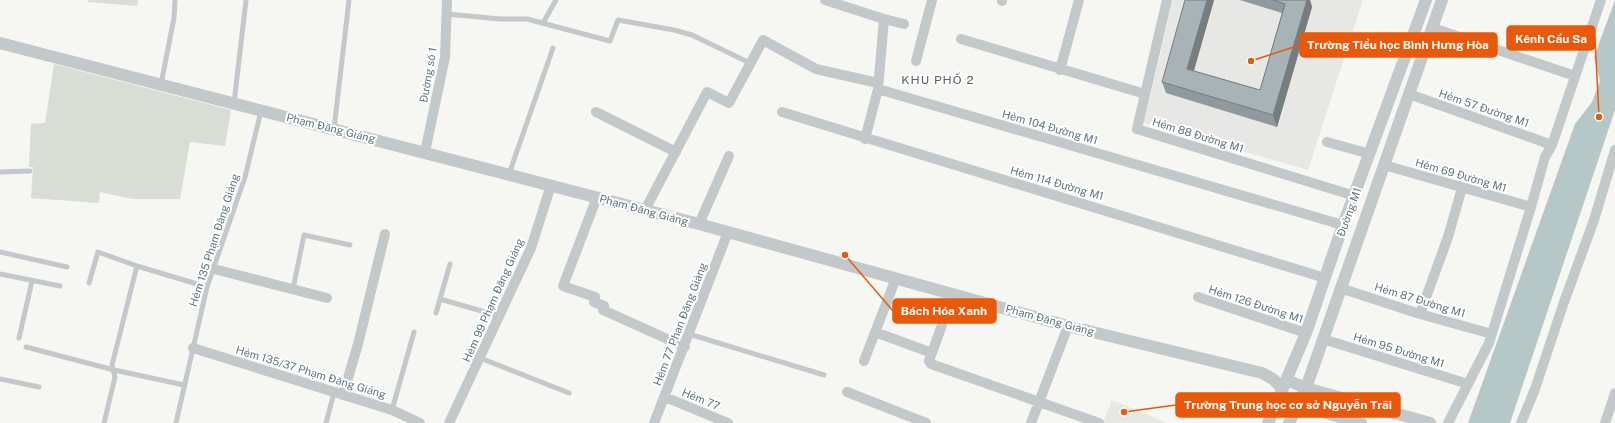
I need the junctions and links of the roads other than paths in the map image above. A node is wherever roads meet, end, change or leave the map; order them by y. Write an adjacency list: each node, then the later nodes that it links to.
1 (175, 0): 25 (lane)
2 (246, 0): 29 (lane)
3 (349, 0): 33 (lane)
4 (448, 0): 13 (street, Đường số 1)
5 (556, 0): 15 (lane)
6 (825, 0): 14 (street)
7 (932, 0): 21 (street)
8 (1079, 0): 23 (street)
9 (1166, 0): 27 (street, Hẻm 88 Đường M1)
10 (1426, 0): 40 (street, Đường M1)
11 (1442, 0): 17 (street, Đường M1)
12 (1601, 0): 24 (street)
13 (448, 14): 15 (lane); 38 (street, Đường số 1)
14 (884, 19): 16 (street); 26 (street)
15 (543, 23): 22 (lane)
16 (904, 24)
17 (1433, 28): 24 (street); 28 (street, Đường M1)
18 (961, 39): 23 (street)
19 (0, 41): 25 (street, Phạm Đăng Giảng)
20 (553, 48): 45 (lane)
21 (916, 61)
22 (752, 64): 26 (street, Hẻm 104 Đường M1); 39 (street)
23 (1060, 70): 27 (street)
24 (1575, 76): 36 (street)
25 (161, 85): 29 (street, Phạm Đăng Giảng)
26 (878, 86): 34 (street); 53 (street, Hẻm 104 Đường M1)
27 (1145, 94): 48 (street, Hẻm 88 Đường M1)
28 (1409, 94): 36 (street, Hẻm 57 Đường M1); 42 (street, Đường M1)
29 (234, 103): 30 (street, Phạm Đăng Giảng)
30 (261, 110): 33 (street, Phạm Đăng Giảng); 61 (lane, Hẻm 135 Phạm Đăng Giảng)
31 (596, 112): 39 (street)
32 (782, 112): 34 (street, Hẻm 114 Đường M1)
33 (334, 129): 38 (street, Phạm Đăng Giảng)
34 (865, 139): 64 (street, Hẻm 114 Đường M1)
35 (1327, 142): 40 (street)
36 (1552, 145): 50 (street)
37 (1615, 150): 123 (street)
38 (425, 152): 45 (street, Phạm Đăng Giảng)
39 (676, 152): 51 (street)
40 (1370, 154): 48 (street, Đường M1)
41 (729, 156): 52 (street)
42 (1384, 165): 47 (street, Hẻm 69 Đường M1); 69 (street, Đường M1)
43 (30, 171): 44 (lane)
44 (0, 172)
45 (509, 174): 46 (street, Phạm Đăng Giảng)
46 (551, 185): 49 (street, Phạm Đăng Giảng); 76 (street, Hẻm 99 Phạm Đăng Giảng)
47 (1462, 188): 50 (street, Hẻm 69 Đường M1); 75 (street)
48 (1355, 196): 53 (street, Đường M1)
49 (597, 197): 51 (street, Phạm Đăng Giảng); 87 (street)
50 (1531, 207): 83 (street)
51 (645, 210): 52 (street, Phạm Đăng Giảng)
52 (699, 224): 54 (street, Phạm Đăng Giảng)
53 (1343, 225): 64 (street, Đường M1)
54 (728, 232): 63 (street, Phạm Đăng Giảng); 82 (street, Hẻm 77 Phan Đăng Giảng)
55 (385, 234): 103 (street)
56 (350, 245): 70 (lane)
57 (0, 252): 60 (lane)
58 (450, 264): 73 (lane)
59 (137, 266): 66 (lane); 68 (lane); 92 (lane)
60 (67, 267)
61 (214, 269): 68 (lane, Hẻm 135 Phạm Đăng Giảng); 70 (street)
62 (0, 274): 65 (lane)
63 (896, 278): 78 (street, Phạm Đăng Giảng); 80 (street)
64 (1325, 278): 81 (street, Đường M1)
65 (32, 281): 67 (lane); 84 (lane)
66 (89, 283)
67 (60, 286)
68 (207, 287): 88 (lane, Hẻm 135 Phạm Đăng Giảng)
69 (1340, 288): 75 (street, Hẻm 87 Đường M1); 85 (street, Đường M1)
70 (293, 289): 72 (street)
71 (1198, 297): 81 (street, Hẻm 126 Đường M1)
72 (327, 298)
73 (440, 300): 74 (lane); 76 (lane)
74 (436, 313)
75 (1420, 314): 83 (street, Hẻm 87 Đường M1)
76 (499, 316): 90 (street, Hẻm 99 Phạm Đăng Giảng)
77 (942, 325): 89 (street)
78 (1068, 326): 99 (street, Phạm Đăng Giảng); 105 (street)
79 (414, 332): 107 (lane)
80 (875, 332): 89 (street); 91 (street)
81 (1306, 333): 99 (street, Đường M1)
82 (689, 334): 87 (street, Hẻm 77 Phan Đăng Giảng); 93 (lane)
83 (1492, 334): 95 (street)
84 (19, 338)
85 (1323, 339): 95 (street, Hẻm 95 Đường M1); 98 (street, Đường M1)
86 (26, 347): 92 (lane)
87 (685, 347): 104 (street, Hẻm 77 Phan Đăng Giảng)
88 (193, 348): 96 (lane, Hẻm 135 Phạm Đăng Giảng); 103 (street, Hẻm 135/37 Phạm Đăng Giảng)
89 (932, 353): 105 (street)
90 (480, 358): 101 (lane); 112 (street, Hẻm 99 Phạm Đăng Giảng)
91 (864, 361)
92 (114, 370): 96 (lane); 108 (lane)
93 (824, 375)
94 (0, 379): 97 (lane)
95 (1468, 384): 122 (street)
96 (184, 385): 109 (lane, Hẻm 135 Phạm Đăng Giảng)
97 (39, 386)
98 (1306, 388): 99 (street, Phạm Đăng Giảng); 106 (street, Đường M1); 121 (street, Phạm Đăng Giảng)
99 (1283, 389): 106 (street, Phạm Đăng Giảng); 118 (street, Đường M1)
100 (847, 392): 115 (street)
101 (569, 393)
102 (1615, 393): 124 (street)
103 (338, 394): 107 (street, Hẻm 135/37 Phạm Đăng Giảng); 110 (lane)
104 (665, 398): 113 (street, Hẻm 77 Phan Đăng Giảng); 114 (street, Hẻm 77)
105 (1039, 402): 116 (street); 117 (street)
106 (1298, 405): 119 (street, Đường M1); 120 (street, Phạm Đăng Giảng)
107 (392, 410): 111 (street, Hẻm 135/37 Phạm Đăng Giảng)
108 (104, 423)
109 (176, 423)
110 (326, 423)
111 (420, 423)
112 (450, 423)
113 (654, 423)
114 (728, 423)
115 (926, 423)
116 (1030, 423)
117 (1099, 423)
118 (1268, 423)
119 (1290, 423)
120 (1361, 423)
121 (1430, 423)
122 (1448, 423)
123 (1521, 423)
124 (1605, 423)

